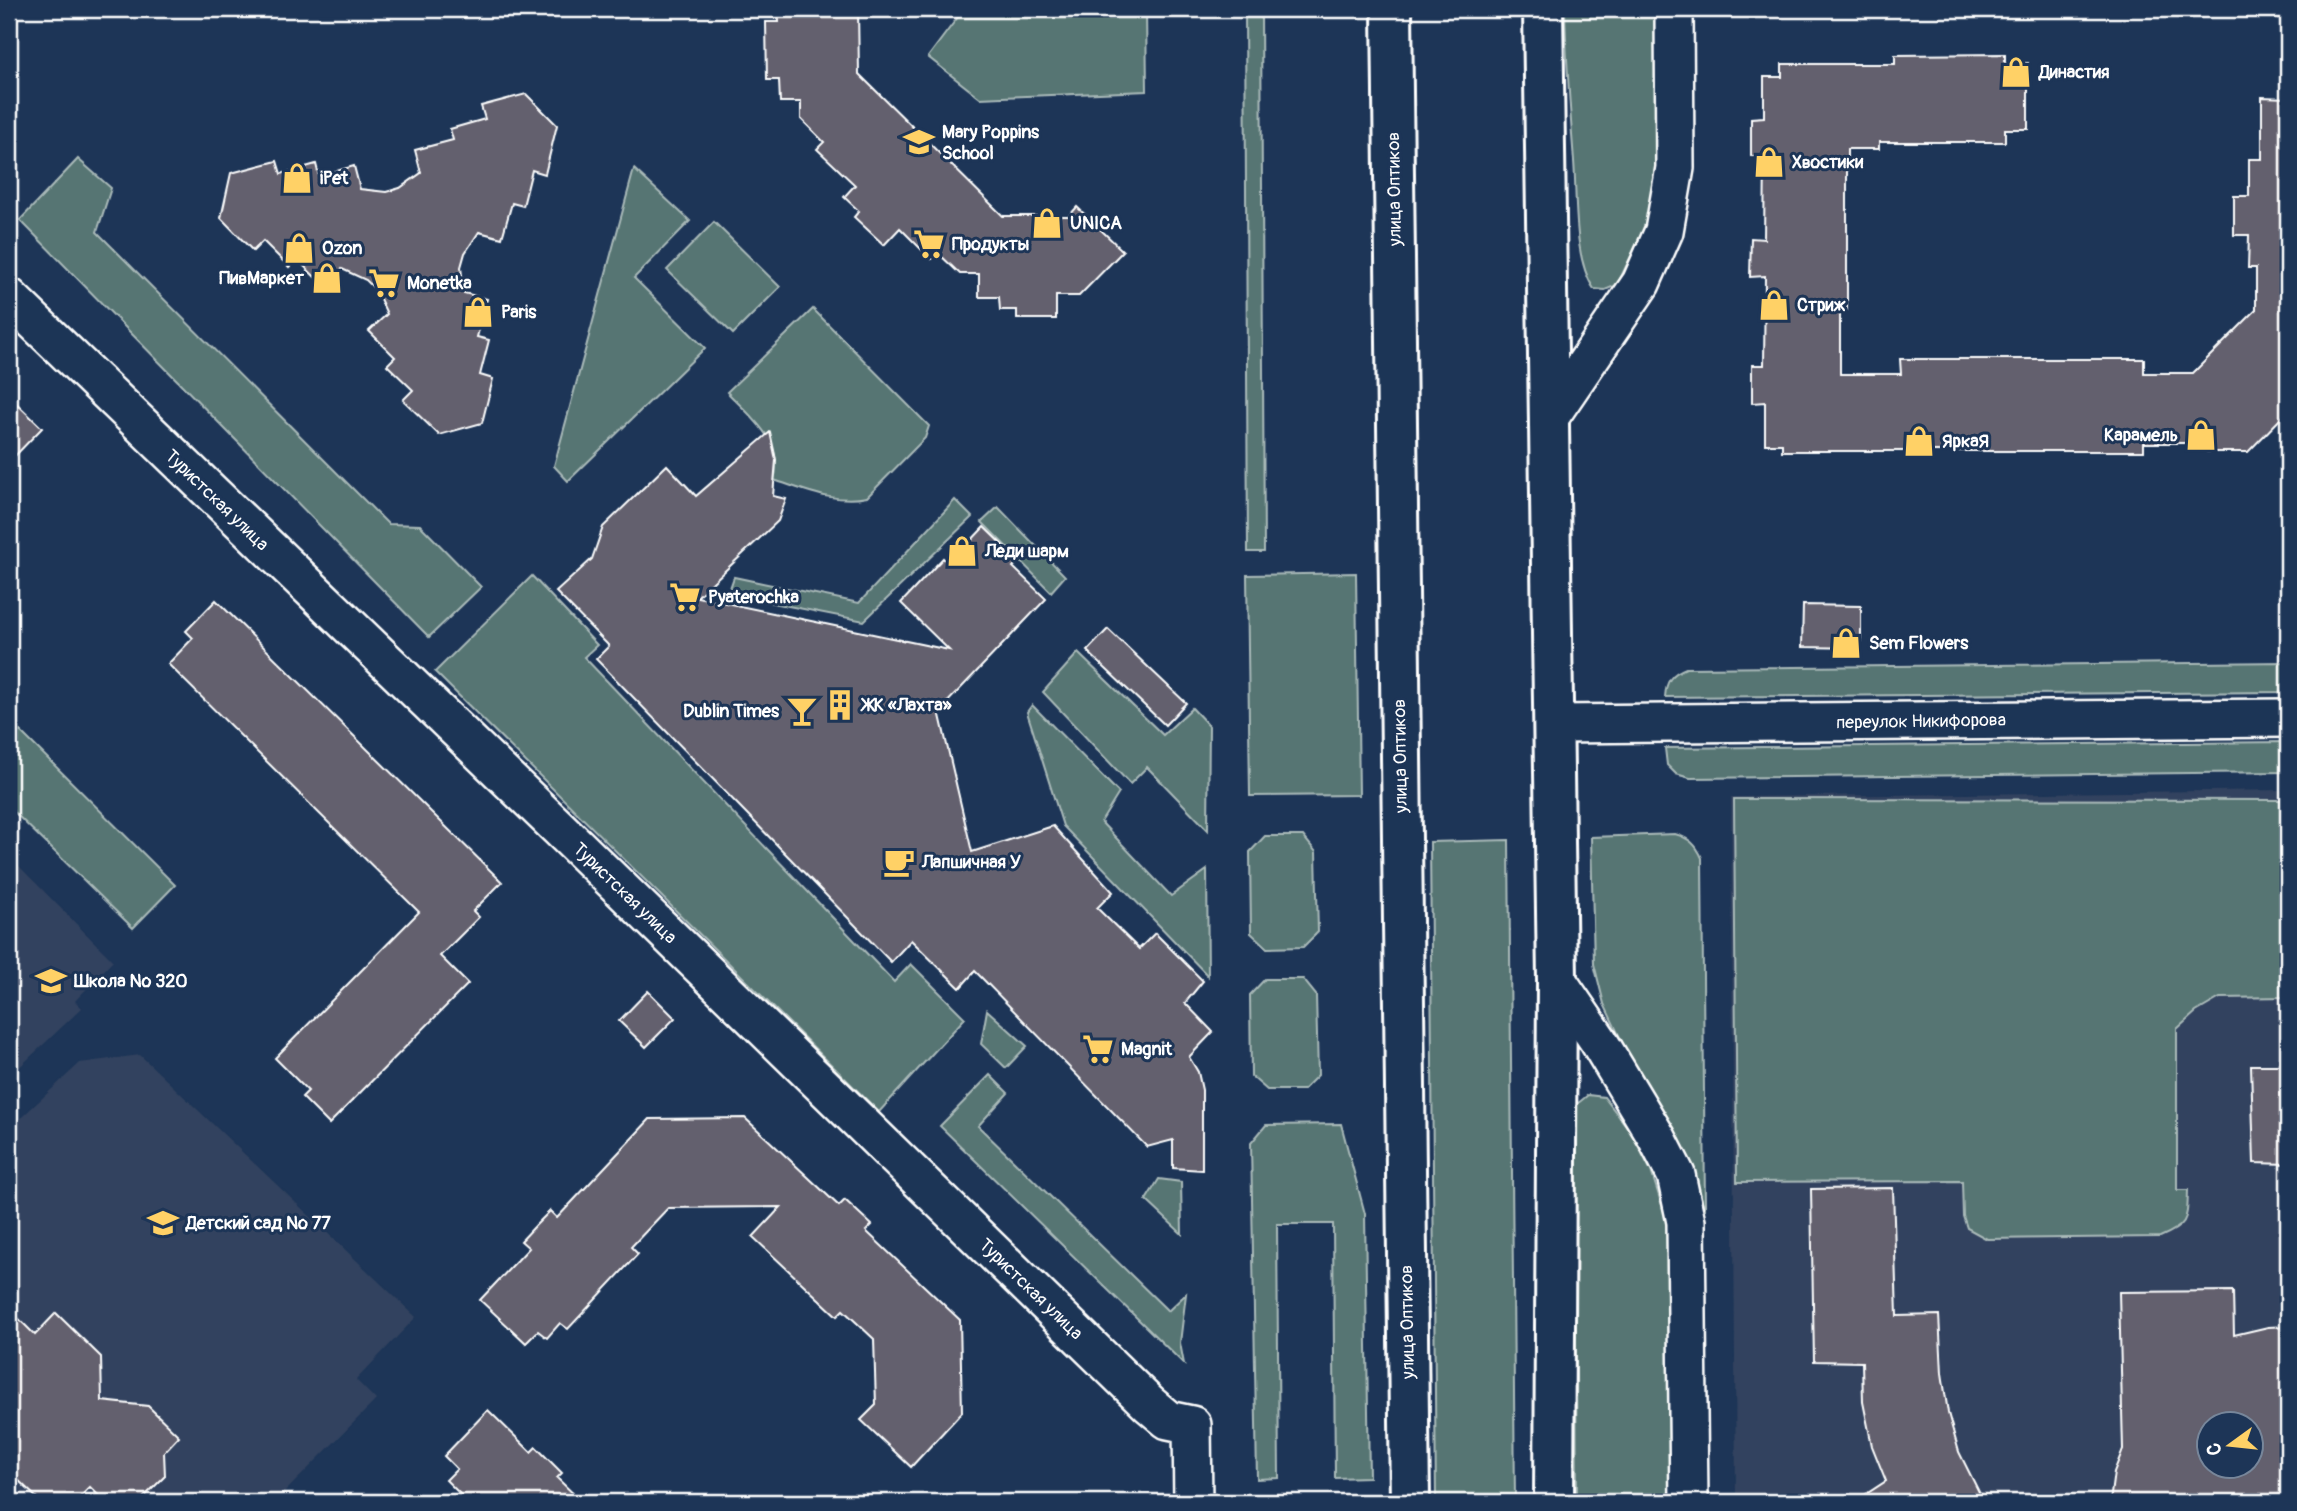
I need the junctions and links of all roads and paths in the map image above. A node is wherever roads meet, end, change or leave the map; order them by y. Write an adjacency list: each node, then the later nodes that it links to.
1 (1392, 9): 10 (street, улица Оптиков)
2 (1543, 9): 5 (street)
3 (1674, 9): 5 (street)
4 (9, 297): 9 (street, Туристская улица)
5 (1549, 418): 7 (street)
6 (2288, 718): 7 (street, переулок Никифорова)
7 (1554, 724): 8 (street)
8 (1557, 980): 11 (street); 12 (street)
9 (1193, 1502)
10 (1410, 1502)
11 (1554, 1502)
12 (1689, 1502)

